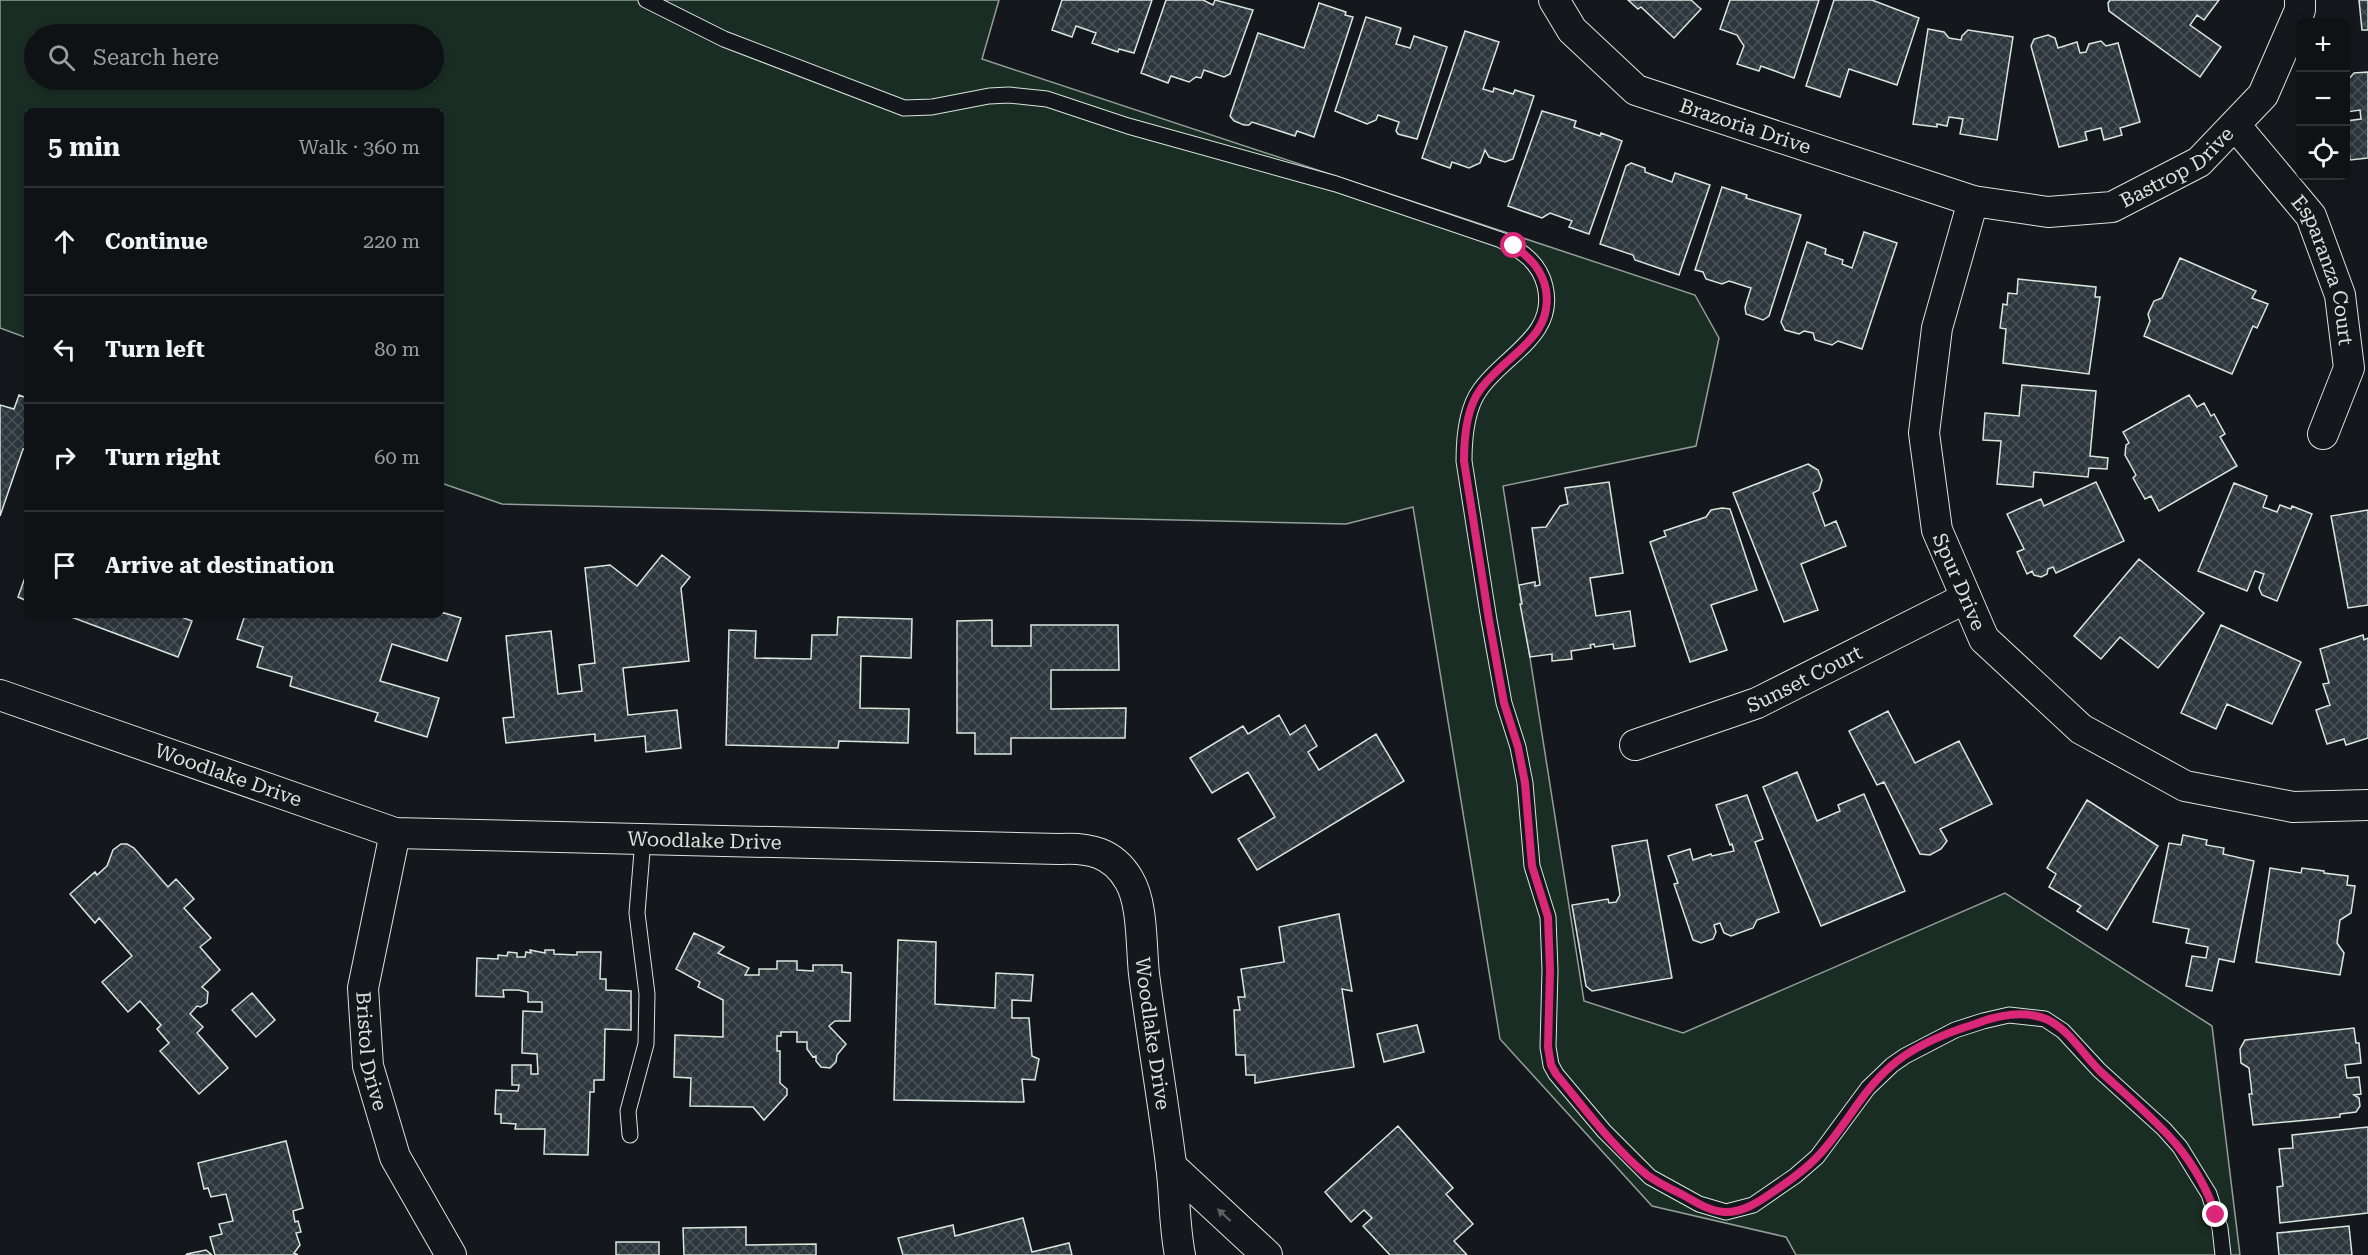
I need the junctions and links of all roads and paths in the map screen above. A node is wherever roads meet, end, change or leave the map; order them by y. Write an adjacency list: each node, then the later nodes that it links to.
1 (646, 0): 18 (lane)
2 (1554, 0): 5 (street, Brazoria Drive)
3 (2300, 0): 4 (street, Bastrop Drive)
4 (2235, 125): 5 (street, Bastrop Drive); 6 (street, Esparanza Court)
5 (1973, 201): 7 (street, Spur Drive)
6 (2323, 434)
7 (1966, 598): 9 (street, Sunset Court); 10 (street, Spur Drive)
8 (0, 696): 11 (street, Woodlake Drive)
9 (1635, 745)
10 (2368, 805)
11 (395, 833): 12 (street, Woodlake Drive); 15 (street, Bristol Drive)
12 (643, 839): 13 (lane); 14 (street, Woodlake Drive)
13 (630, 1135)
14 (1171, 1166): 16 (street, Woodlake Drive); 17 (street, one-way to 14)
15 (452, 1255)
16 (1179, 1255)
17 (1267, 1255)
18 (2223, 1255)

